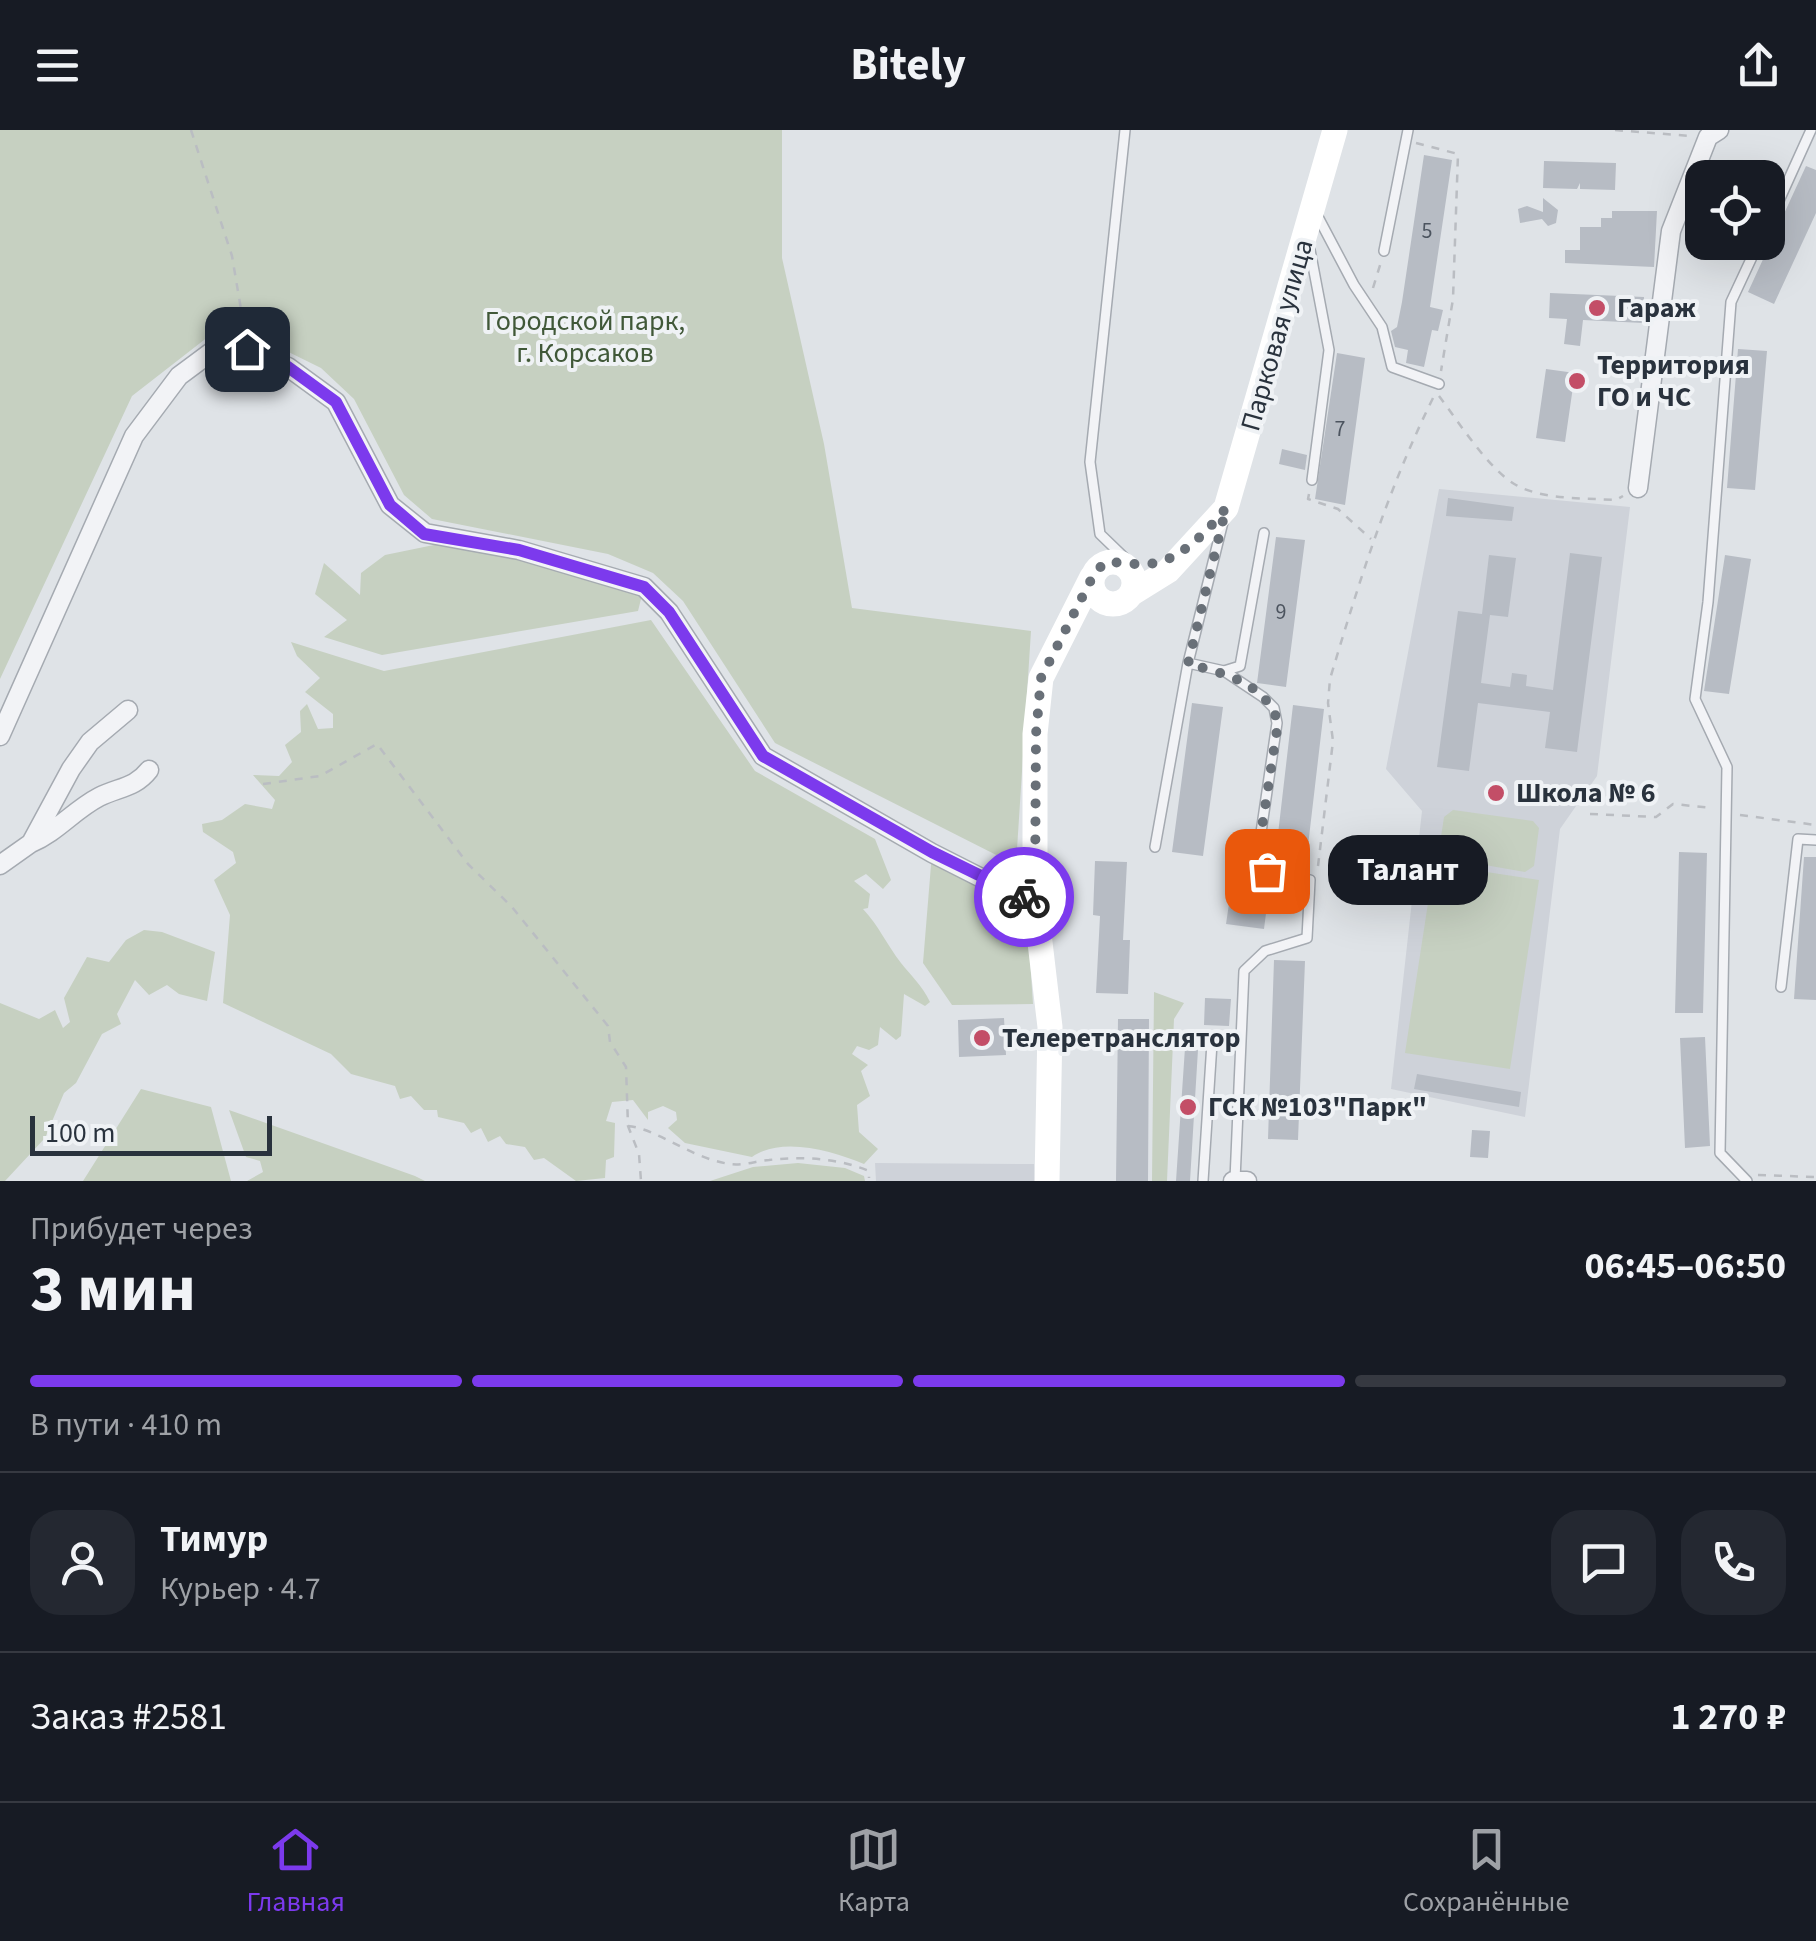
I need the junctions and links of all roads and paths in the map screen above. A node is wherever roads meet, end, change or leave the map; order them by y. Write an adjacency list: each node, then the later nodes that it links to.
1 (191, 130): 15 (path)
2 (1125, 130): 23 (lane)
3 (1335, 130): 9 (street, Парковая улица)
4 (1614, 130): 7 (path)
5 (1811, 130): 8 (lane)
6 (1405, 133): 11 (lane); 16 (path)
7 (1713, 134): 18 (street)
8 (1785, 187)
9 (1313, 208): 10 (street, Парковая улица); 14 (lane)
10 (1308, 238): 17 (lane); 19 (street, Парковая улица)
11 (1384, 251)
12 (1751, 260): 33 (lane)
13 (1381, 264): 14 (path)
14 (1368, 305): 16 (lane)
15 (247, 349): 30 (street); 41 (street)
16 (1438, 388): 18 (path); 22 (path)
17 (1312, 480): 22 (path)
18 (1638, 488)
19 (1226, 508): 20 (street, Парковая улица); 26 (lane)
20 (1204, 533): 23 (street, Парковая улица); 25 (street, Парковая улица)
21 (1264, 533): 27 (lane)
22 (1372, 540): 40 (path)
23 (1126, 562): 24 (street); 25 (street)
24 (1092, 577): 25 (street); 28 (street)
25 (1127, 598): 28 (street, Парковая улица)
26 (1188, 664): 27 (lane); 38 (lane)
27 (1224, 670): 48 (lane)
28 (1041, 678): 41 (street)
29 (128, 710): 37 (street)
30 (0, 736)
31 (149, 770): 37 (street)
32 (263, 784): 44 (path)
33 (1725, 811): 34 (path); 35 (path); 46 (lane)
34 (1590, 814)
35 (1816, 825)
36 (1816, 840): 42 (lane)
37 (31, 844): 39 (street)
38 (1155, 847)
39 (0, 865)
40 (1318, 866)
41 (1035, 900): 50 (street)
42 (1781, 987)
43 (1212, 1043): 51 (lane)
44 (628, 1126): 47 (path); 49 (path)
45 (1816, 1176): 46 (path)
46 (1739, 1177)
47 (869, 1178)
48 (1234, 1180): 52 (street)
49 (641, 1181)
50 (1047, 1181)
51 (1202, 1181)
52 (1248, 1181)

